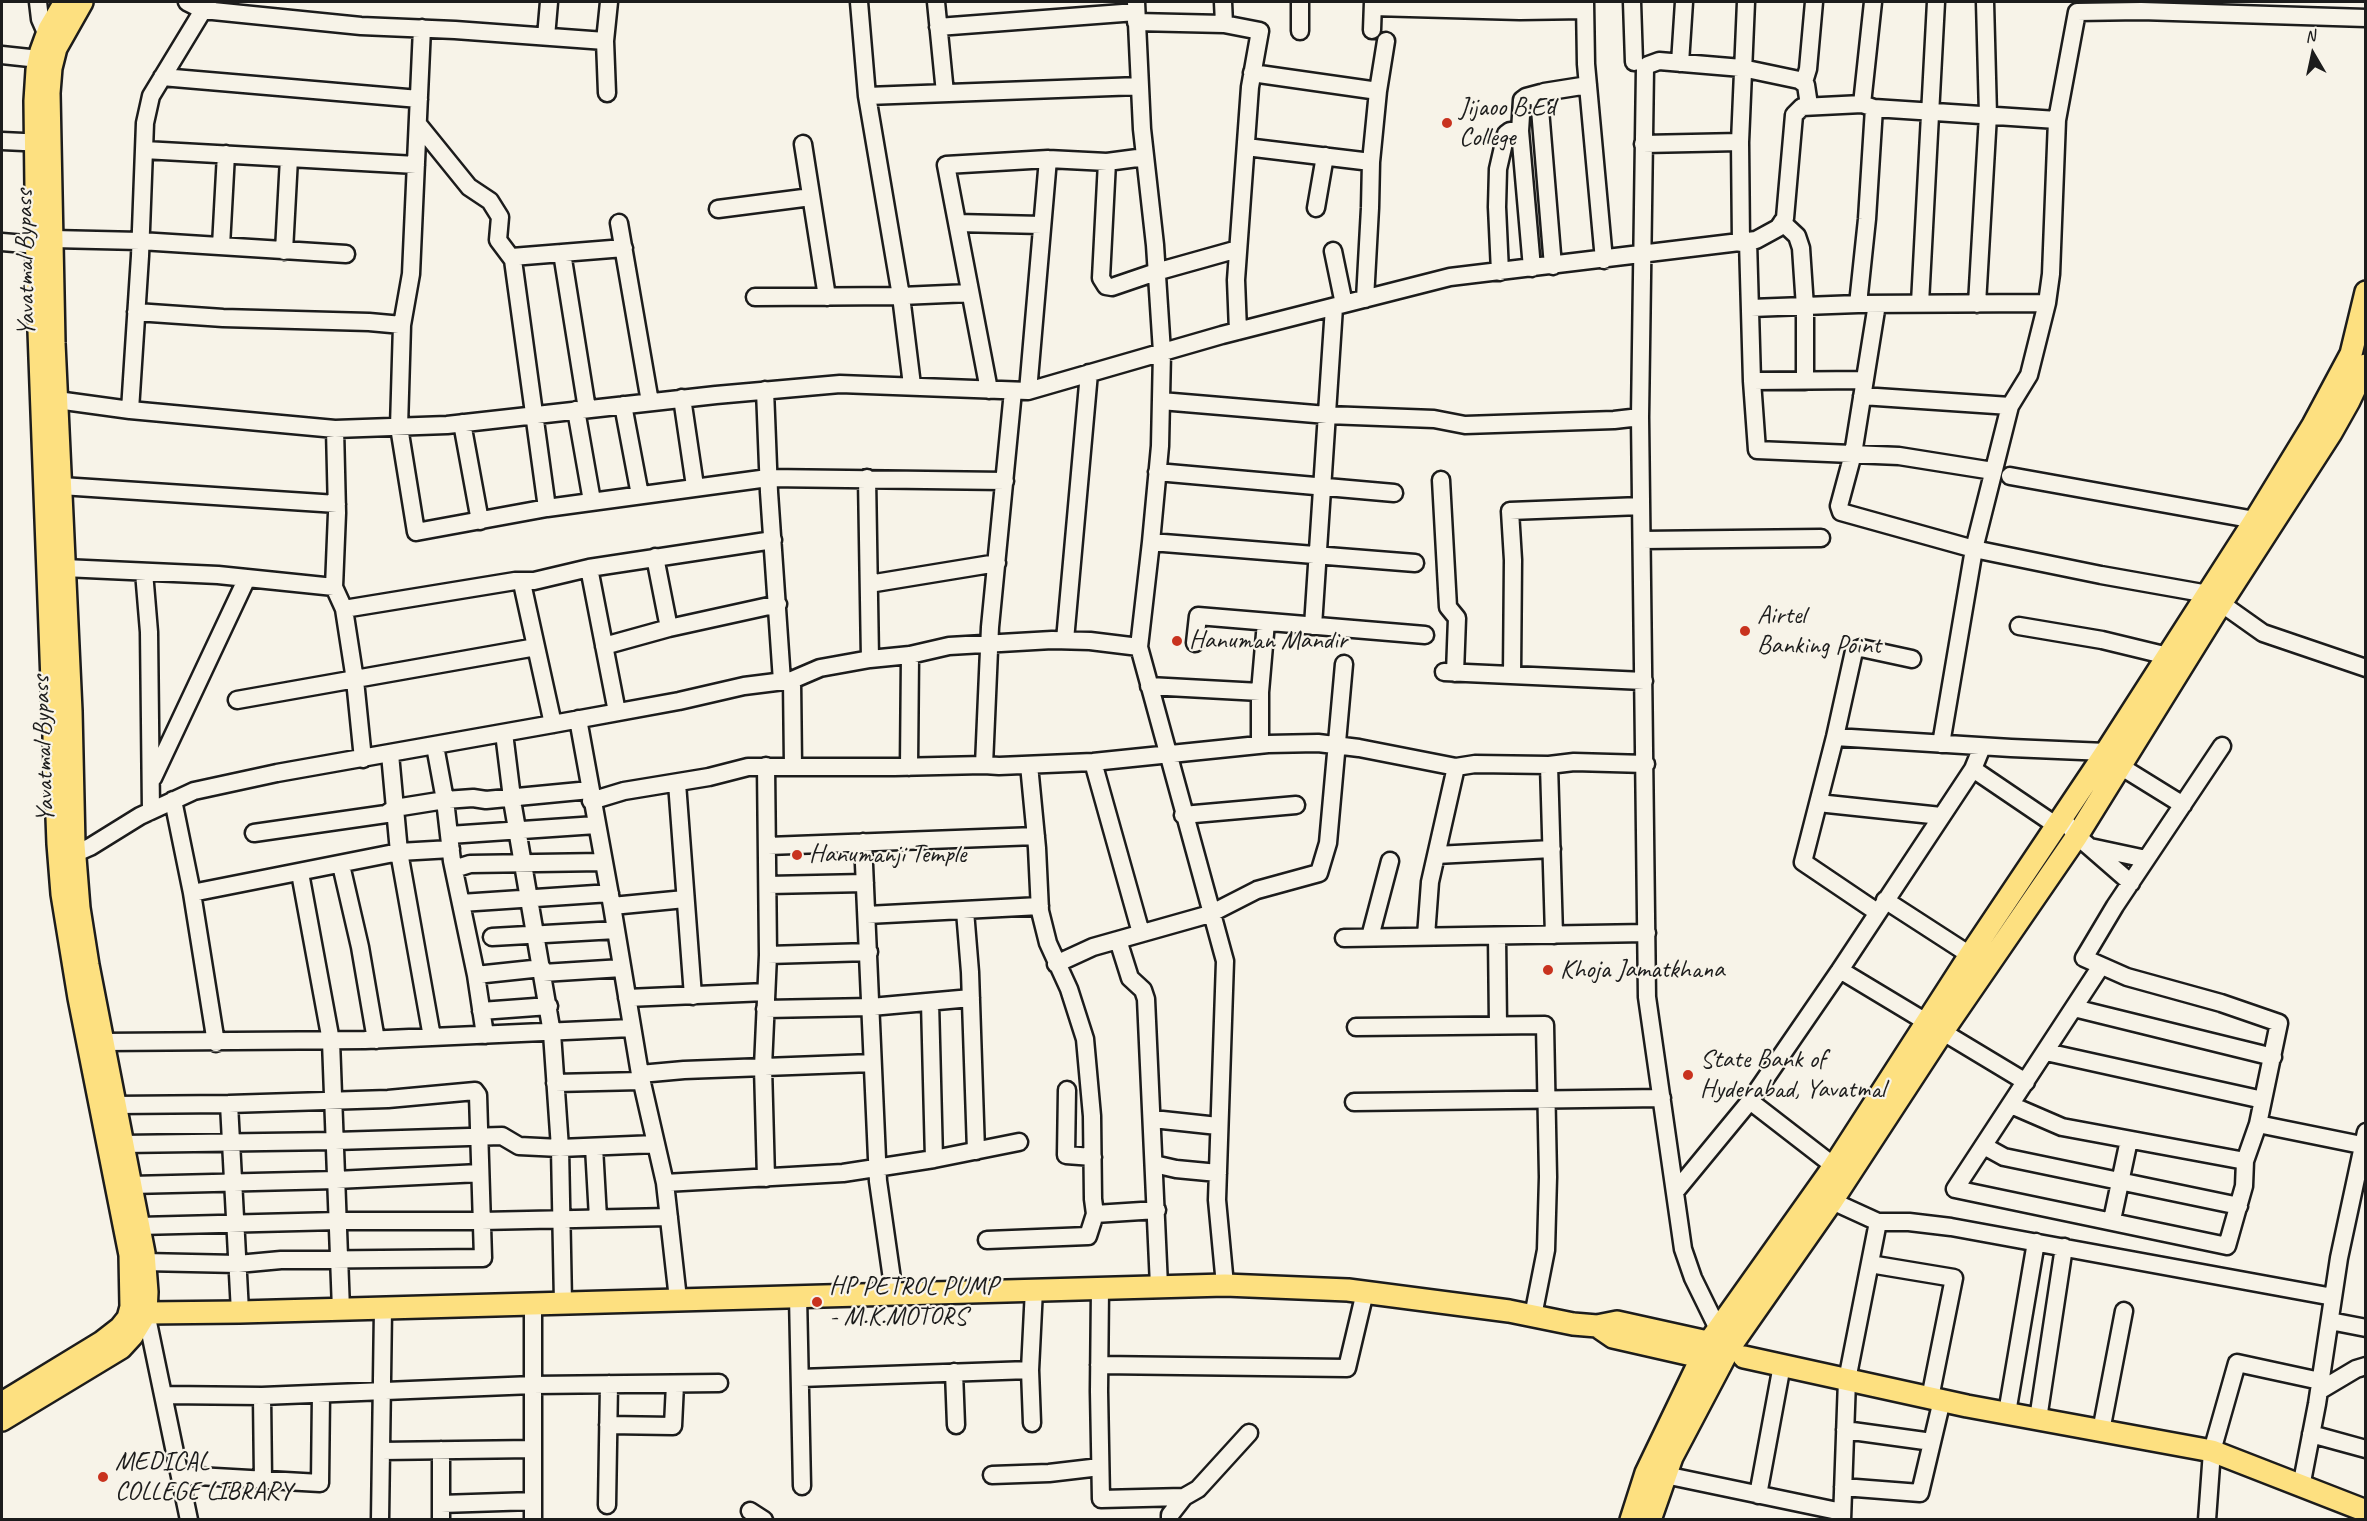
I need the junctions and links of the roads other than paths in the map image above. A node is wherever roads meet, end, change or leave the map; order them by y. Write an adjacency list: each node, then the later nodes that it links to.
1 (38, 2): 33 (street)
2 (65, 2): 33 (main road, Yavatmal Bypass)
3 (82, 2): 33 (main road, Yavatmal Bypass)
4 (187, 2): 20 (street)
5 (282, 2): 25 (street)
6 (549, 2): 32 (street)
7 (609, 2): 34 (street)
8 (859, 2): 50 (street)
9 (936, 2): 28 (street)
10 (1223, 2): 27 (street)
11 (1300, 2): 31 (street)
12 (1632, 2): 38 (street)
13 (1684, 2): 39 (street)
14 (1746, 2): 40 (street)
15 (1814, 2): 43 (street)
16 (1873, 2): 53 (street)
17 (1936, 2): 54 (street)
18 (1986, 2): 55 (street)
19 (1373, 4): 21 (street); 30 (street)
20 (205, 6): 25 (street); 42 (street)
21 (1520, 6): 22 (street)
22 (1585, 6): 44 (street)
23 (2076, 7): 26 (street); 56 (street)
24 (1136, 12): 27 (street); 28 (street); 45 (street)
25 (273, 16): 29 (street)
26 (2366, 18)
27 (1224, 24): 41 (street)
28 (938, 27): 48 (street)
29 (422, 28): 32 (street); 51 (street)
30 (1372, 30)
31 (1300, 31)
32 (546, 37): 34 (street)
33 (53, 38): 37 (main road, Yavatmal Bypass)
34 (605, 41): 47 (street)
35 (1386, 41): 46 (street)
36 (2, 55): 37 (street)
37 (45, 61): 61 (main road, Yavatmal Bypass)
38 (1634, 62)
39 (1680, 63): 40 (street); 63 (street)
40 (1742, 68): 43 (street); 60 (street)
41 (1252, 73): 46 (street); 64 (street)
42 (162, 77): 51 (street); 65 (street)
43 (1804, 82): 52 (street)
44 (1588, 85): 49 (street); 94 (street)
45 (1139, 86): 48 (street); 68 (street)
46 (1378, 91): 72 (street)
47 (606, 93)
48 (945, 93): 50 (street)
49 (1540, 93): 58 (street); 95 (street)
50 (867, 96): 101 (street)
51 (419, 99): 57 (street)
52 (1809, 105): 53 (street); 77 (street)
53 (1868, 106): 54 (street); 107 (street)
54 (1931, 110): 55 (street); 105 (street)
55 (1988, 115): 56 (street); 109 (street)
56 (2057, 120): 106 (street)
57 (418, 124): 73 (street); 93 (street)
58 (1520, 131): 96 (street); 98 (street)
59 (2, 141): 61 (street)
60 (1740, 142): 63 (street); 84 (street)
61 (43, 143): 83 (main road, Yavatmal Bypass)
62 (803, 144): 74 (street)
63 (1643, 144): 92 (street)
64 (1246, 147): 67 (street); 87 (street)
65 (144, 150): 66 (street); 81 (street)
66 (226, 154): 69 (street); 85 (street)
67 (1325, 156): 72 (street); 75 (street)
68 (1145, 157): 71 (street); 97 (street)
69 (289, 158): 73 (street); 88 (street)
70 (1048, 159): 71 (street); 79 (street); 80 (street)
71 (1107, 162): 97 (street)
72 (1371, 162): 104 (street)
73 (416, 165): 114 (street)
74 (811, 197): 76 (street); 103 (street)
75 (1316, 208)
76 (717, 209)
77 (1782, 222): 84 (street); 111 (street)
78 (619, 223): 86 (street)
79 (957, 223): 80 (street); 100 (street)
80 (1042, 225): 125 (street)
81 (140, 241): 83 (street); 85 (street); 113 (street)
82 (2, 242): 83 (street)
83 (45, 242): 127 (main road, Yavatmal Bypass); 251 (main road, Yavatmal Bypass)
84 (1744, 242): 92 (street); 112 (street)
85 (221, 246): 88 (street)
86 (624, 248): 90 (street); 129 (street)
87 (1238, 249): 97 (street); 115 (street)
88 (284, 250): 91 (street)
89 (1333, 251): 110 (street)
90 (562, 253): 93 (street); 133 (street)
91 (346, 254)
92 (1641, 255): 94 (street); 136 (street)
93 (512, 257): 134 (street)
94 (1604, 260): 95 (street)
95 (1553, 266): 96 (street)
96 (1532, 268): 98 (street)
97 (1156, 272): 116 (street)
98 (1500, 272): 104 (street)
99 (2366, 292): 157 (main road)
100 (970, 293): 101 (street); 124 (street)
101 (901, 296): 103 (street); 121 (street)
102 (755, 297): 103 (street)
103 (827, 297)
104 (1365, 299): 110 (street)
105 (1920, 303): 108 (street); 109 (street)
106 (2048, 303): 109 (street); 131 (street)
107 (1858, 304): 108 (street); 111 (street)
108 (1877, 304): 122 (street)
109 (1977, 304)
110 (1339, 305): 115 (street); 135 (street)
111 (1805, 307): 112 (street); 120 (street)
112 (1750, 308): 119 (street)
113 (136, 312): 114 (street); 132 (street)
114 (402, 325): 138 (street)
115 (1238, 331): 116 (street)
116 (1162, 352): 118 (street); 128 (street)
117 (2366, 365): 175 (main road)
118 (1089, 373): 125 (street); 183 (street)
119 (1752, 381): 120 (street); 140 (street)
120 (1805, 381): 122 (street)
121 (912, 386): 123 (street); 124 (street)
122 (1864, 388): 131 (street); 140 (street)
123 (765, 390): 126 (street); 144 (street)
124 (989, 390): 125 (street)
125 (1020, 391): 146 (street)
126 (682, 398): 129 (street); 149 (street)
127 (57, 400): 132 (street); 148 (main road, Yavatmal Bypass)
128 (1161, 401): 135 (street); 142 (street)
129 (650, 402): 130 (street)
130 (623, 405): 133 (street); 152 (street)
131 (2010, 406): 141 (street)
132 (130, 410): 139 (street)
133 (582, 410): 134 (street); 153 (street)
134 (532, 415): 137 (street); 156 (street)
135 (1327, 415): 136 (street); 150 (street)
136 (1640, 417): 155 (street)
137 (462, 423): 138 (street); 158 (street)
138 (399, 427): 139 (street); 158 (street)
139 (334, 429): 154 (street)
140 (1853, 454): 141 (street); 163 (street)
141 (1993, 471): 163 (street)
142 (1157, 472): 150 (street); 162 (street)
143 (2010, 476): 157 (street)
144 (768, 478): 145 (street); 149 (street); 160 (street)
145 (867, 478): 146 (street); 173 (street)
146 (1005, 480): 166 (street)
147 (1441, 480): 195 (street)
148 (61, 486): 154 (street); 168 (main road, Yavatmal Bypass)
149 (696, 486): 152 (street)
150 (1322, 487): 151 (street); 164 (street)
151 (1394, 493)
152 (640, 495): 153 (street)
153 (592, 501): 156 (street)
154 (337, 504): 174 (street)
155 (1641, 506): 161 (street); 195 (street)
156 (547, 508): 158 (street)
157 (2255, 520): 175 (main road)
158 (480, 521)
159 (1821, 538): 161 (street)
160 (773, 540): 165 (street); 176 (street)
161 (1642, 540): 198 (street)
162 (1151, 542): 164 (street); 188 (street)
163 (1974, 549): 175 (street); 207 (street)
164 (1318, 556): 167 (street); 179 (street)
165 (655, 557): 169 (street); 181 (street)
166 (997, 563): 173 (street); 184 (street)
167 (1415, 563)
168 (64, 568): 170 (street); 251 (main road, Yavatmal Bypass)
169 (589, 568): 172 (street); 187 (street)
170 (144, 572): 171 (street); 227 (street)
171 (247, 578): 174 (street); 227 (street)
172 (522, 583): 177 (street); 186 (street)
173 (869, 584): 191 (street)
174 (334, 587): 177 (street)
175 (2215, 598): 190 (main road); 194 (street); 216 (main road)
176 (777, 604): 181 (street); 197 (street)
177 (344, 609): 196 (street)
178 (1266, 622): 179 (street); 185 (street); 200 (street)
179 (1313, 626): 182 (street)
180 (2019, 626): 190 (street)
181 (669, 628): 187 (street)
182 (1425, 635)
183 (1065, 640): 184 (street); 188 (street)
184 (990, 643): 189 (street); 219 (street)
185 (1195, 643)
186 (536, 646): 196 (street); 204 (street)
187 (604, 646): 202 (street)
188 (1139, 647): 199 (street)
189 (910, 655): 191 (street); 225 (street)
190 (2168, 656): 216 (main road)
191 (870, 659): 197 (street)
192 (1912, 659): 206 (street)
193 (1344, 664): 209 (street)
194 (2366, 668)
195 (1512, 675): 198 (street)
196 (355, 680): 201 (street); 215 (street)
197 (787, 680): 202 (street); 223 (street)
198 (1644, 681): 218 (street)
199 (1149, 686): 200 (street); 213 (street)
200 (1260, 692): 208 (street)
201 (237, 700)
202 (617, 712): 203 (street)
203 (578, 719): 204 (street); 229 (street)
204 (553, 724): 205 (street)
205 (504, 733): 210 (street); 230 (street)
206 (1835, 737): 207 (street); 233 (street)
207 (1941, 744): 212 (street)
208 (1260, 745): 209 (street); 213 (street)
209 (1336, 745): 224 (street); 271 (street)
210 (435, 746): 214 (street); 232 (street)
211 (2222, 746): 235 (street)
212 (1982, 747): 216 (street); 226 (street)
213 (1168, 753): 217 (street); 238 (street)
214 (390, 754): 215 (street); 236 (street)
215 (363, 759): 231 (street)
216 (2113, 759): 235 (street); 240 (main road); 247 (main road)
217 (1094, 762): 220 (street); 274 (street)
218 (1646, 764): 221 (street); 275 (street)
219 (984, 765): 220 (street); 225 (street)
220 (1029, 765): 244 (street)
221 (1550, 765): 224 (street); 249 (street)
222 (766, 766): 223 (street); 228 (street); 248 (street)
223 (793, 766): 225 (street)
224 (1456, 766): 252 (street)
225 (909, 767)
226 (1973, 769): 239 (street); 240 (street)
227 (151, 781): 237 (street)
228 (677, 783): 229 (street); 266 (street)
229 (591, 795): 230 (street); 241 (street)
230 (512, 796): 232 (street); 242 (street)
231 (173, 800): 237 (street); 263 (street)
232 (445, 800): 236 (street); 245 (street)
233 (1818, 803): 239 (street); 269 (street)
234 (1296, 805): 238 (street)
235 (2182, 805): 253 (street)
236 (395, 808): 243 (street); 250 (street)
237 (151, 811): 251 (street)
238 (1183, 815): 271 (street)
239 (1941, 816): 269 (street)
240 (2060, 822): 247 (street); 286 (main road)
241 (596, 825): 242 (street); 255 (street)
242 (517, 831): 245 (street); 256 (street)
243 (254, 833)
244 (1036, 836): 246 (street); 268 (street)
245 (450, 842): 250 (street); 258 (street)
246 (864, 842): 248 (street); 260 (street)
247 (2083, 842): 253 (street); 261 (street); 303 (main road)
248 (768, 846): 262 (street)
249 (1552, 849): 252 (street); 277 (street)
250 (399, 852): 257 (street); 308 (street)
251 (67, 855): 311 (main road, Yavatmal Bypass); 393 (main road, Yavatmal Bypass)
252 (1437, 855): 278 (street)
253 (2146, 859): 261 (street)
254 (1390, 861): 281 (street)
255 (603, 862): 256 (street); 265 (street)
256 (523, 863): 258 (street); 264 (street)
257 (341, 865): 259 (street); 309 (street)
258 (454, 869): 267 (street)
259 (300, 873): 263 (street); 310 (street)
260 (865, 883): 262 (street); 272 (street)
261 (2130, 883): 288 (street)
262 (768, 885): 285 (street)
263 (192, 893): 312 (street)
264 (530, 898): 265 (street); 267 (street); 276 (street)
265 (611, 899): 266 (street); 273 (street)
266 (685, 899): 293 (street)
267 (461, 903): 292 (street)
268 (1040, 906): 270 (street); 287 (street)
269 (1881, 906): 286 (street); 291 (street)
270 (965, 911): 272 (street); 295 (street)
271 (1210, 914): 274 (street); 332 (street)
272 (867, 915): 284 (street)
273 (616, 930): 276 (street); 289 (street)
274 (1142, 933): 283 (street)
275 (1647, 933): 277 (street); 321 (street)
276 (536, 935): 280 (street); 290 (street)
277 (1554, 935): 279 (street)
278 (1426, 936): 279 (street); 281 (street)
279 (1497, 936): 302 (street)
280 (492, 937)
281 (1370, 937): 282 (street)
282 (1344, 938)
283 (1118, 940): 287 (street); 330 (street)
284 (869, 952): 285 (street); 299 (street)
285 (768, 955): 296 (street)
286 (1970, 955): 303 (main road)
287 (1056, 964): 345 (street)
288 (2101, 966): 300 (street); 314 (street)
289 (622, 968): 290 (street); 294 (street)
290 (542, 970): 292 (street); 298 (street)
291 (1840, 970): 303 (street); 325 (street)
292 (476, 975): 301 (street)
293 (693, 996): 294 (street); 296 (street)
294 (627, 998): 305 (street)
295 (971, 998): 297 (street); 344 (street)
296 (766, 1001): 299 (street); 316 (street)
297 (930, 1002): 299 (street); 346 (street)
298 (549, 1006): 301 (street); 306 (street)
299 (871, 1007): 315 (street)
300 (2074, 1008): 313 (street); 314 (street)
301 (481, 1011): 307 (street)
302 (1498, 1025): 304 (street); 324 (street)
303 (1935, 1026): 318 (street); 349 (main road); 360 (main road)
304 (1356, 1027)
305 (632, 1028): 306 (street); 317 (street)
306 (552, 1032): 307 (street); 319 (street)
307 (485, 1035): 308 (street)
308 (432, 1037): 309 (street)
309 (376, 1040): 310 (street)
310 (331, 1041): 312 (street); 322 (street)
311 (103, 1042): 312 (street); 328 (main road, Yavatmal Bypass)
312 (216, 1043)
313 (2046, 1052): 318 (street); 323 (street)
314 (2273, 1057): 323 (street)
315 (872, 1063): 316 (street); 350 (street)
316 (763, 1066): 317 (street); 353 (street)
317 (640, 1077): 319 (street); 340 (street)
318 (2026, 1082): 329 (street)
319 (555, 1083): 343 (street)
320 (1067, 1090): 345 (street)
321 (1662, 1098): 324 (street); 359 (street)
322 (333, 1100): 327 (street); 333 (street); 335 (street)
323 (2263, 1100): 331 (street)
324 (1547, 1101): 326 (street); 397 (street)
325 (1749, 1101): 349 (street); 359 (street)
326 (1354, 1102)
327 (229, 1104): 328 (street); 337 (street)
328 (115, 1105): 339 (main road, Yavatmal Bypass)
329 (2011, 1105): 334 (street); 341 (street)
330 (1153, 1119): 332 (street); 348 (street)
331 (2258, 1124): 336 (street); 347 (street)
332 (1218, 1126): 352 (street)
333 (480, 1137): 335 (street); 343 (street); 351 (street)
334 (2128, 1140): 347 (street); 355 (street)
335 (335, 1141): 337 (street); 354 (street)
336 (2365, 1141): 361 (street)
337 (232, 1142): 339 (street); 356 (street)
338 (1019, 1142): 344 (street)
339 (123, 1144): 358 (main road, Yavatmal Bypass)
340 (656, 1144): 342 (street); 357 (street)
341 (1984, 1146): 355 (street); 368 (street)
342 (594, 1147): 343 (street); 366 (street)
343 (560, 1148): 367 (street)
344 (976, 1151): 346 (street)
345 (1093, 1157): 364 (street)
346 (934, 1159): 350 (street)
347 (2245, 1161): 362 (street)
348 (1154, 1164): 352 (street); 363 (street)
349 (1834, 1166): 400 (main road)
350 (878, 1168): 353 (street); 386 (street)
351 (480, 1173): 354 (street); 370 (street)
352 (1218, 1173): 382 (street)
353 (766, 1178): 357 (street)
354 (336, 1180): 356 (street); 369 (street)
355 (2120, 1180): 362 (street); 368 (street)
356 (234, 1182): 358 (street); 372 (street)
357 (665, 1183): 365 (street)
358 (131, 1185): 373 (main road, Yavatmal Bypass)
359 (1675, 1192): 400 (street)
360 (1832, 1201): 371 (street); 401 (main road)
361 (2358, 1205): 388 (street)
362 (2239, 1206): 368 (street)
363 (1157, 1210): 364 (street); 381 (street)
364 (1095, 1214): 374 (street)
365 (669, 1217): 366 (street); 389 (street)
366 (598, 1218): 367 (street)
367 (561, 1220): 370 (street); 390 (street)
368 (2112, 1220)
369 (338, 1221): 370 (street); 372 (street); 377 (street)
370 (481, 1221): 377 (street)
371 (1878, 1222): 375 (street); 380 (street)
372 (236, 1223): 373 (street); 379 (street)
373 (139, 1226): 378 (main road, Yavatmal Bypass)
374 (987, 1240)
375 (2036, 1242): 376 (street); 420 (street)
376 (2064, 1247): 388 (street); 421 (street)
377 (339, 1259): 379 (street); 394 (street)
378 (144, 1262): 379 (street); 393 (main road, Yavatmal Bypass)
379 (238, 1264): 396 (street)
380 (1870, 1264): 408 (street); 418 (street)
381 (1159, 1286): 382 (main road); 383 (main road)
382 (1225, 1286): 385 (main road)
383 (1100, 1288): 384 (main road); 402 (street)
384 (1034, 1289): 386 (main road); 405 (street)
385 (1365, 1292): 397 (main road); 402 (street)
386 (894, 1293): 387 (main road)
387 (798, 1296): 389 (main road); 407 (street)
388 (2333, 1297): 398 (street)
389 (678, 1299): 390 (main road)
390 (563, 1303): 391 (main road)
391 (533, 1304): 392 (main road); 412 (street)
392 (383, 1309): 394 (main road); 414 (street)
393 (138, 1310): 396 (main road); 416 (street); 419 (main road); 422 (main road)
394 (341, 1310): 396 (main road)
395 (2124, 1311): 427 (street)
396 (240, 1312)
397 (1533, 1316): 400 (main road)
398 (2330, 1321): 399 (street); 413 (street)
399 (2366, 1328)
400 (1709, 1342): 401 (main road); 455 (main road)
401 (1732, 1355): 403 (main road); 439 (main road)
402 (1099, 1365): 436 (street)
403 (1782, 1365): 408 (main road); 444 (street)
404 (2366, 1366): 413 (street)
405 (1030, 1370): 406 (street); 423 (street)
406 (954, 1372): 407 (street); 425 (street)
407 (800, 1378): 441 (street)
408 (1847, 1380): 418 (main road); 426 (street)
409 (675, 1383): 410 (street); 411 (street); 424 (street)
410 (719, 1383)
411 (609, 1384): 412 (street); 424 (street)
412 (533, 1385): 414 (street); 431 (street)
413 (2320, 1386): 429 (street); 435 (street)
414 (382, 1391): 415 (street); 434 (street)
415 (321, 1394): 417 (street); 440 (street)
416 (164, 1395): 417 (street); 438 (street)
417 (262, 1396): 440 (street)
418 (1936, 1399): 420 (main road); 430 (street)
419 (2, 1403)
420 (2007, 1413): 421 (main road)
421 (2038, 1419): 427 (main road)
422 (2, 1420)
423 (1032, 1423)
424 (608, 1425): 447 (street)
425 (956, 1425)
426 (1845, 1430): 430 (street); 442 (street)
427 (2101, 1431): 435 (main road)
428 (1249, 1433): 445 (street)
429 (2311, 1434): 432 (street); 443 (street)
430 (1932, 1442): 442 (street)
431 (533, 1449): 433 (street); 446 (street)
432 (2366, 1449)
433 (441, 1450): 434 (street); 449 (street)
434 (381, 1451): 452 (street)
435 (2212, 1451): 443 (main road); 457 (street)
436 (1100, 1467): 437 (street); 445 (street)
437 (992, 1474)
438 (180, 1475): 440 (street); 451 (street)
439 (1665, 1475): 444 (street); 456 (main road)
440 (263, 1480)
441 (802, 1486)
442 (1843, 1487): 450 (street)
443 (2301, 1487): 448 (main road)
444 (1758, 1495): 450 (street)
445 (1184, 1497): 454 (street)
446 (533, 1501): 449 (street); 453 (street)
447 (606, 1505)
448 (2366, 1511)
449 (441, 1512)
450 (1842, 1516)
451 (189, 1520)
452 (380, 1520)
453 (533, 1520)
454 (1170, 1520)
455 (1631, 1520)
456 (1650, 1520)
457 (2207, 1520)

